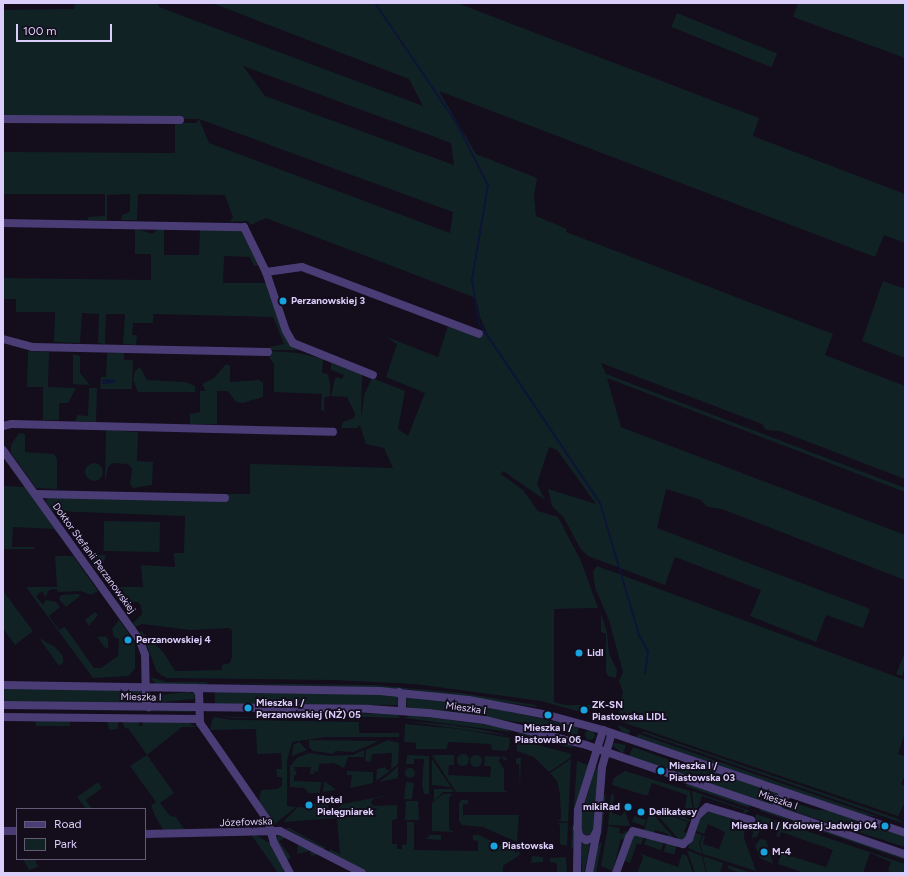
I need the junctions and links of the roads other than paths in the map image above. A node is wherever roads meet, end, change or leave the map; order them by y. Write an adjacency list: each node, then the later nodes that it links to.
1 (3, 119): 2 (street)
2 (180, 120)
3 (3, 223): 4 (street)
4 (266, 272): 5 (street); 8 (street)
5 (479, 334)
6 (3, 340): 7 (street)
7 (268, 352)
8 (373, 375)
9 (3, 426): 10 (street)
10 (334, 432)
11 (3, 450): 12 (street, Doktor Stefanii Perzanowskiej)
12 (36, 494): 13 (street); 15 (street, Doktor Stefanii Perzanowskiej)
13 (225, 498)
14 (3, 685): 15 (street, Mieszka I)
15 (146, 687): 16 (street, Mieszka I); 19 (street, Doktor Stefanii Perzanowskiej)
16 (195, 688): 17 (street, Mieszka I); 20 (street)
17 (399, 692): 21 (street); 24 (street, Mieszka I)
18 (3, 705): 19 (street, Mieszka I)
19 (149, 707): 20 (street, Mieszka I)
20 (198, 707): 21 (street, Mieszka I); 23 (street)
21 (402, 711): 26 (street, Mieszka I)
22 (3, 717): 23 (street)
23 (199, 718): 34 (street)
24 (603, 730): 25 (street, Mieszka I); 26 (street)
25 (612, 733): 27 (street); 30 (street, Mieszka I)
26 (597, 749): 27 (street, Mieszka I); 33 (street)
27 (606, 752): 28 (street, Mieszka I); 29 (street)
28 (621, 756): 29 (street); 31 (street, Mieszka I)
29 (602, 774): 37 (street)
30 (790, 794): 31 (street); 38 (street, Mieszka I)
31 (779, 811): 40 (street, Mieszka I)
32 (751, 820): 45 (street)
33 (576, 824): 37 (street); 43 (street)
34 (271, 830): 39 (street, Józefowska); 41 (street); 42 (street, Józefowska)
35 (3, 831): 36 (street)
36 (16, 831)
37 (597, 831): 44 (street)
38 (905, 833)
39 (146, 834)
40 (905, 854)
41 (290, 873)
42 (362, 873)
43 (577, 873)
44 (589, 873)
45 (616, 873)

